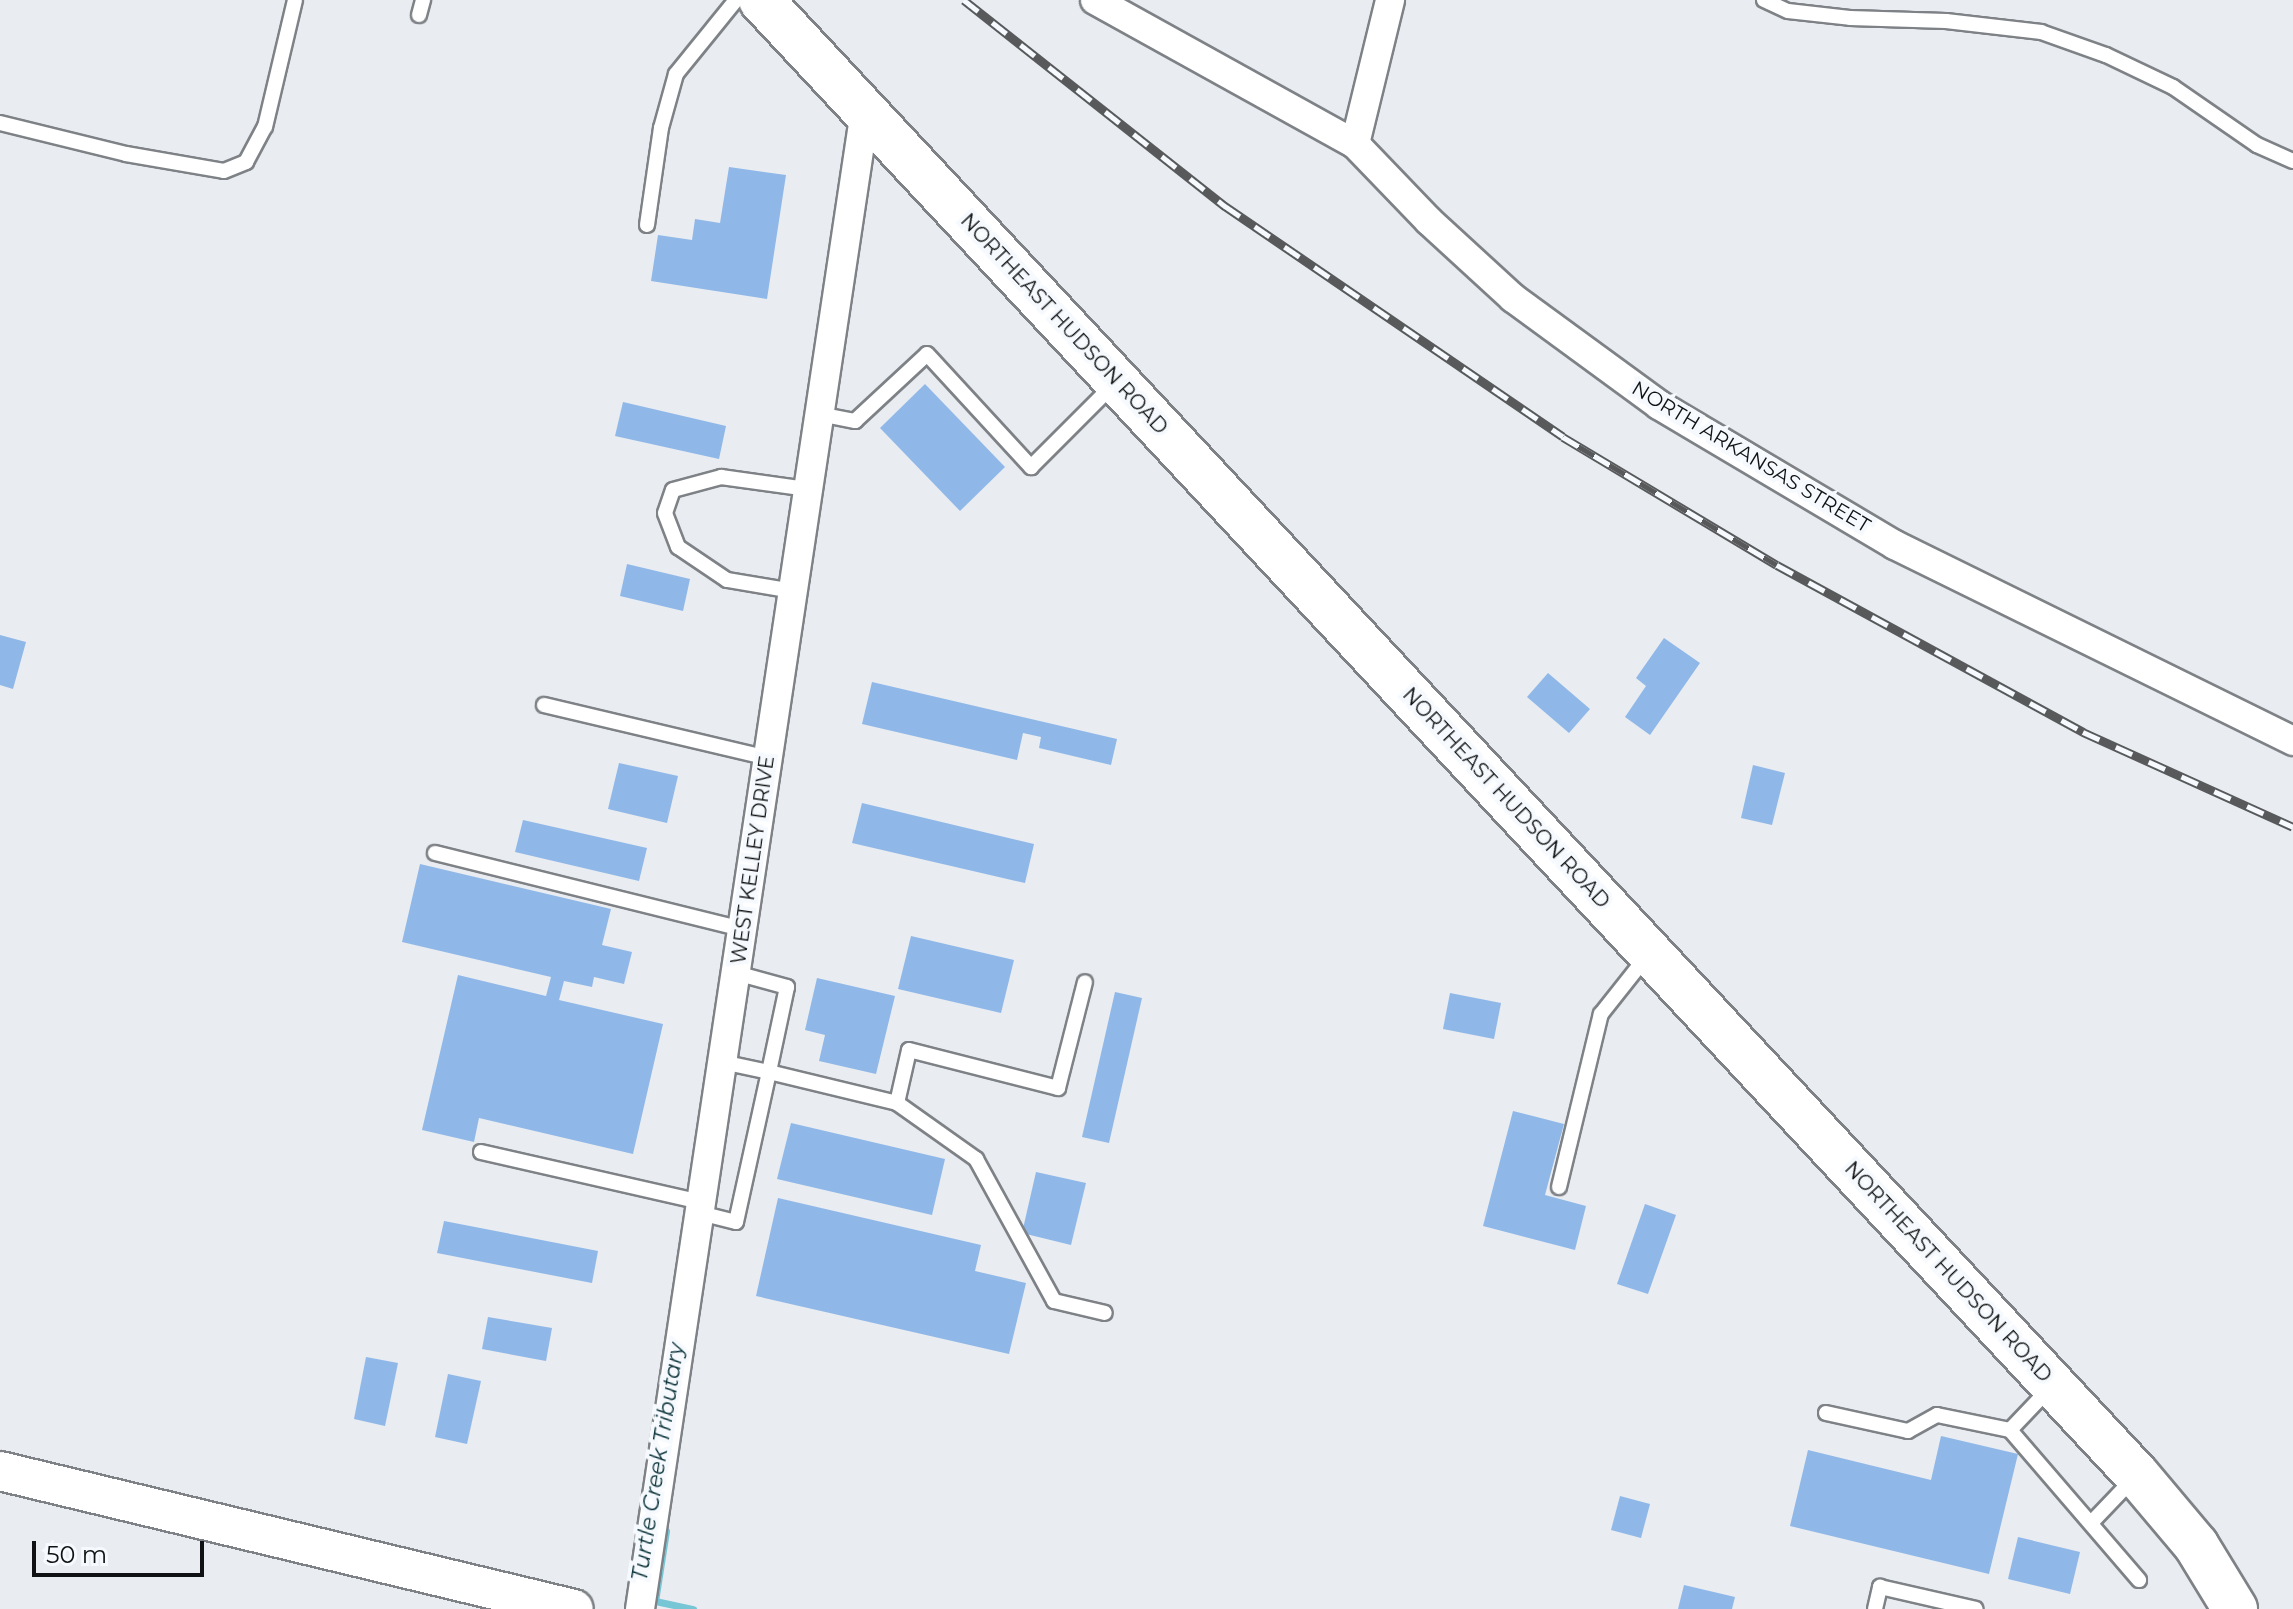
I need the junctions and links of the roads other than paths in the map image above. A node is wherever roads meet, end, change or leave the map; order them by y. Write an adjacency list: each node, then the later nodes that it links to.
1 (295, 0): 10 (lane)
2 (423, 0): 8 (lane)
3 (736, 0): 13 (lane)
4 (761, 0): 9 (highway, NORTHEAST HUDSON ROAD)
5 (1095, 0): 11 (street, NORTH ARKANSAS STREET)
6 (1390, 0): 11 (street)
7 (1764, 0): 12 (lane)
8 (419, 15)
9 (865, 111): 14 (highway, NORTHEAST HUDSON ROAD); 15 (street, WEST KELLEY DRIVE)
10 (0, 123)
11 (1355, 144): 19 (street, NORTH ARKANSAS STREET)
12 (2293, 161)
13 (647, 225)
14 (1117, 381): 15 (lane); 23 (highway, NORTHEAST HUDSON ROAD)
15 (819, 414): 16 (street, WEST KELLEY DRIVE)
16 (808, 489): 17 (street, WEST KELLEY DRIVE); 17 (lane)
17 (793, 591): 20 (street, WEST KELLEY DRIVE)
18 (544, 705): 20 (lane)
19 (2293, 741)
20 (768, 758): 22 (street, WEST KELLEY DRIVE)
21 (435, 853): 22 (lane)
22 (742, 929): 24 (street, WEST KELLEY DRIVE)
23 (1650, 953): 30 (lane); 33 (highway, NORTHEAST HUDSON ROAD)
24 (736, 973): 26 (street, WEST KELLEY DRIVE); 27 (lane)
25 (1085, 982): 28 (lane)
26 (722, 1062): 27 (lane); 31 (street, WEST KELLEY DRIVE)
27 (769, 1072): 28 (lane); 31 (lane)
28 (897, 1103): 32 (lane)
29 (481, 1152): 31 (lane)
30 (1559, 1187)
31 (700, 1208): 42 (street, WEST KELLEY DRIVE)
32 (1105, 1313)
33 (2053, 1385): 35 (lane); 37 (highway, NORTHEAST HUDSON ROAD)
34 (1826, 1413): 35 (lane)
35 (2010, 1430): 38 (lane)
36 (0, 1471): 41 (main road)
37 (2137, 1475): 38 (lane); 40 (highway, NORTHEAST HUDSON ROAD)
38 (2091, 1523): 39 (lane)
39 (2139, 1580)
40 (2232, 1608)
41 (574, 1609)
42 (640, 1609)
43 (1875, 1609): 44 (lane)
44 (1976, 1609)

